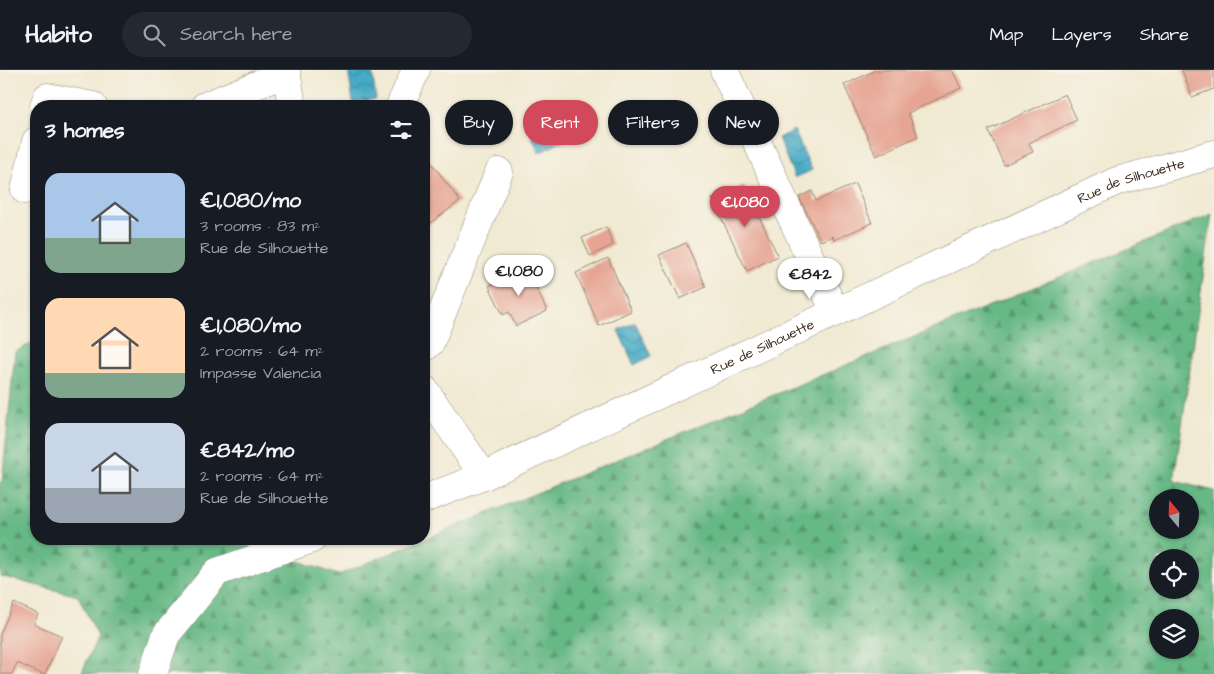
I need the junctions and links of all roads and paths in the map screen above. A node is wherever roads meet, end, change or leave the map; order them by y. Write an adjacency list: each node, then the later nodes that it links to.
1 (416, 70): 8 (street)
2 (724, 70): 13 (street)
3 (286, 71): 6 (street); 7 (street)
4 (46, 100): 5 (street)
5 (62, 100)
6 (219, 100)
7 (291, 100)
8 (403, 100)
9 (1214, 154): 13 (street, Rue de Silhouette)
10 (30, 168): 12 (street)
11 (499, 172): 14 (street)
12 (25, 190)
13 (835, 312): 16 (street, Rue de Silhouette)
14 (430, 342)
15 (430, 398): 16 (street)
16 (484, 476): 17 (street, Rue de Silhouette)
17 (430, 497)
18 (295, 545): 19 (street)
19 (153, 674)

